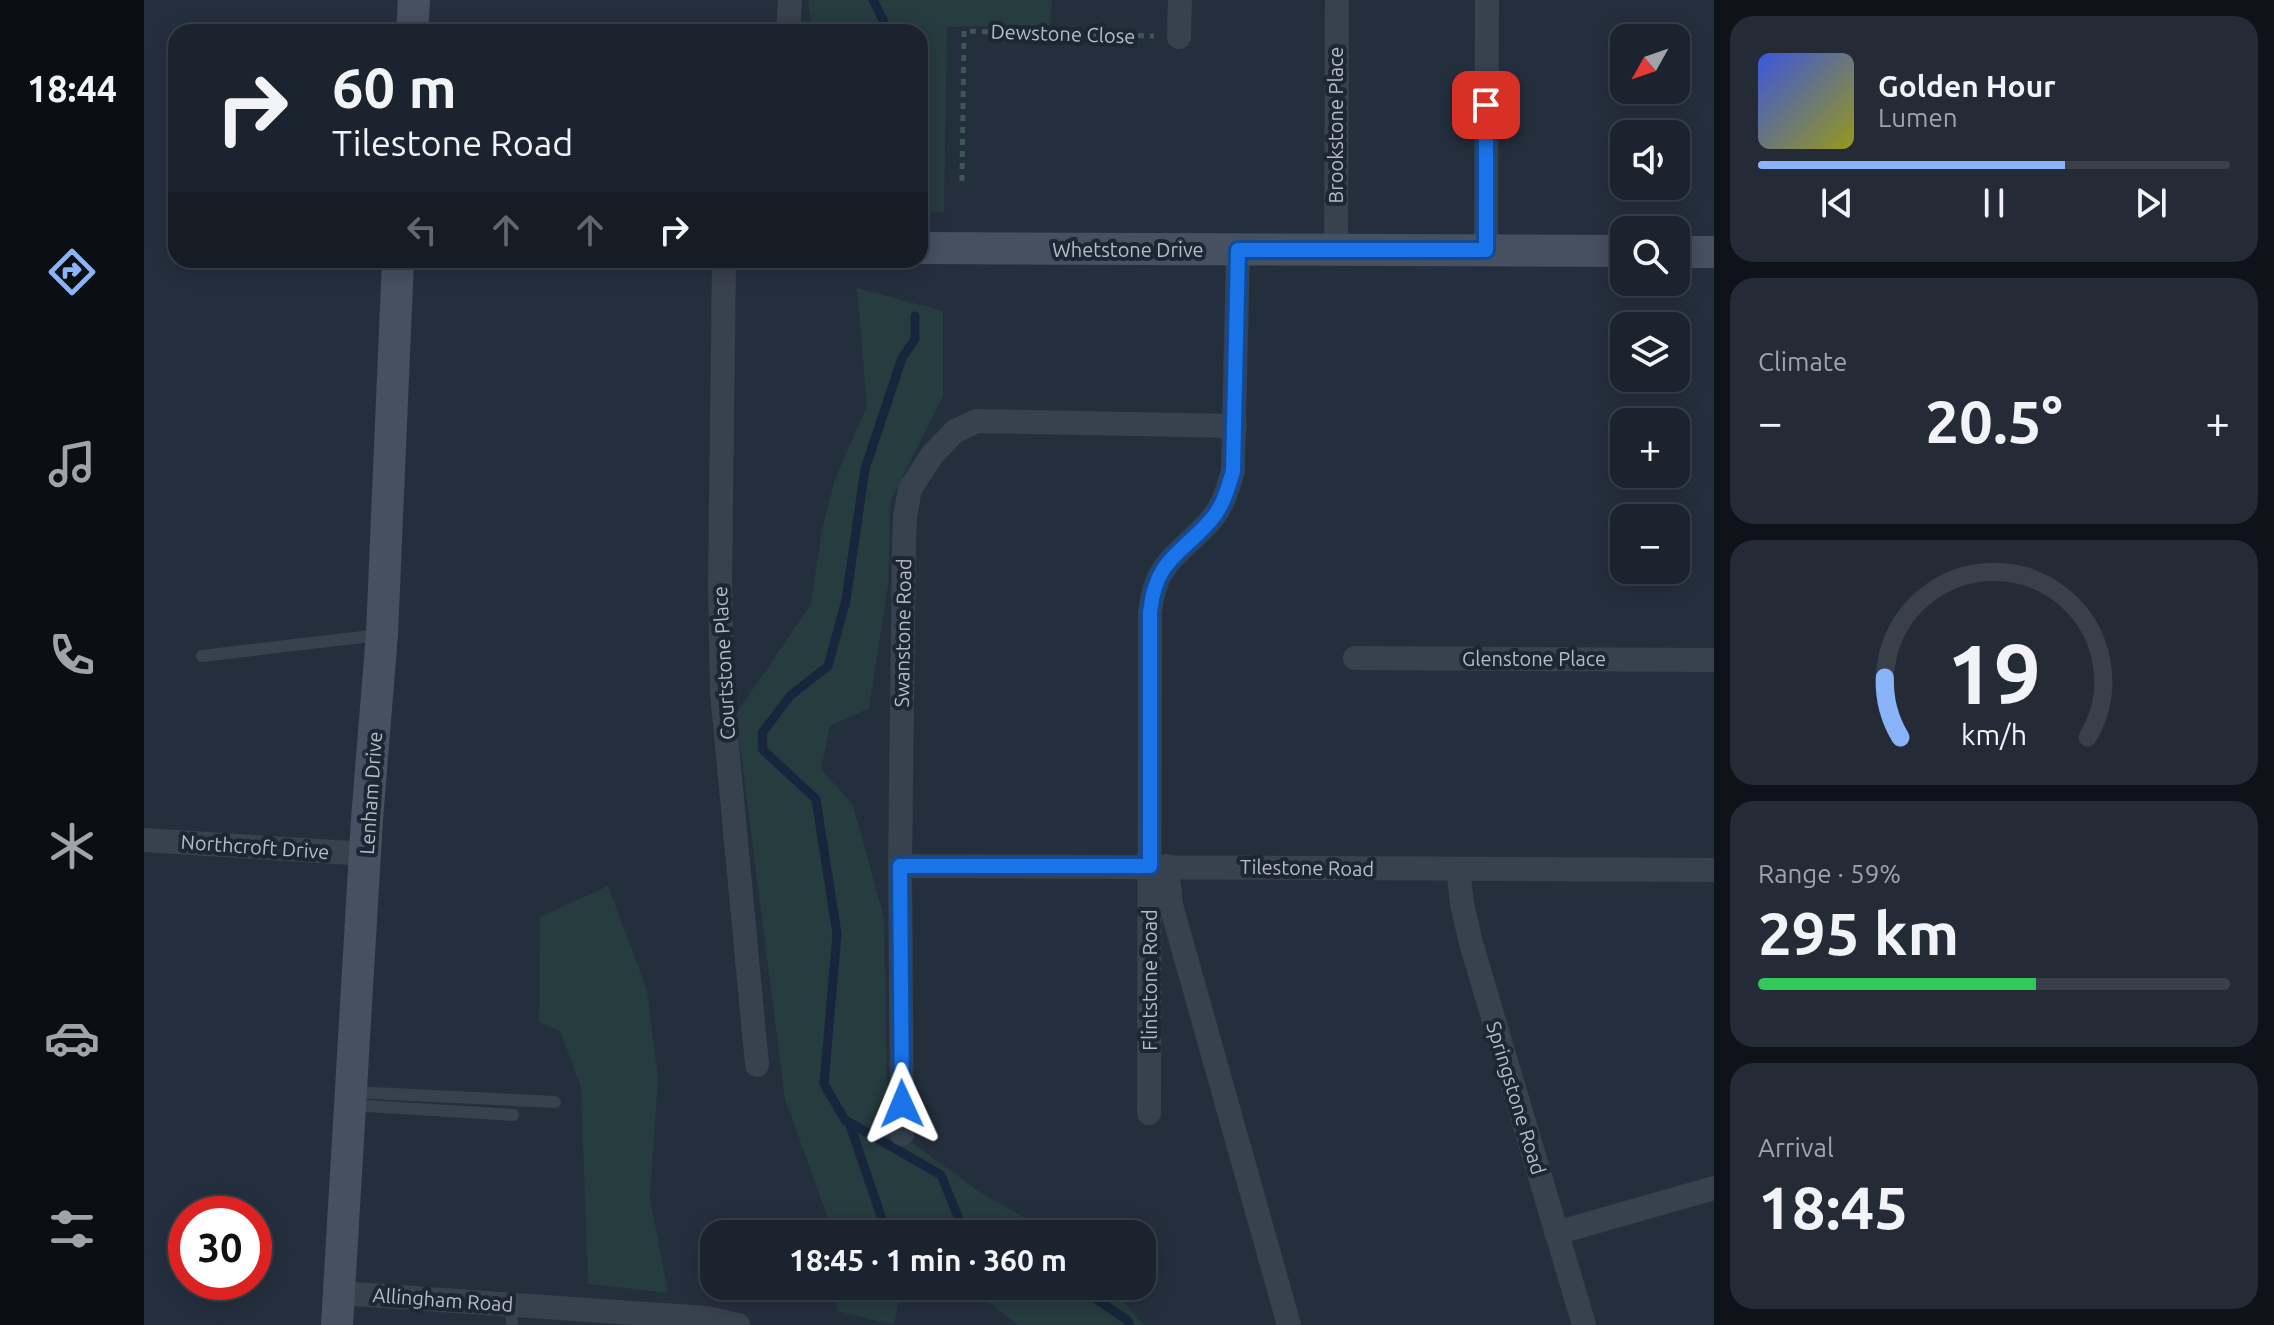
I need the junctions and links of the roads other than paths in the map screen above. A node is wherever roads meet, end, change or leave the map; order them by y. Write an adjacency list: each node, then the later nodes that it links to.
1 (414, 0): 6 (street)
2 (790, 0): 7 (street)
3 (1180, 0): 8 (street)
4 (1337, 0): 11 (street, Brookstone Place)
5 (1487, 0): 12 (street)
6 (412, 24)
7 (788, 24)
8 (1179, 37)
9 (928, 248): 10 (street, Whetstone Drive)
10 (1238, 250): 11 (street, Whetstone Drive); 18 (street, Flintstone Road)
11 (1336, 250): 12 (street, Whetstone Drive)
12 (1486, 250): 13 (street, Whetstone Drive)
13 (1610, 251)
14 (1690, 252): 15 (street)
15 (1714, 252)
16 (398, 268): 19 (street, Lenham Drive)
17 (724, 268): 29 (street, Courtstone Place)
18 (1235, 426): 25 (street, Swanstone Road); 26 (street, Flintstone Road)
19 (382, 634): 20 (lane); 24 (street, Lenham Drive)
20 (202, 656)
21 (1355, 658): 22 (street, Glenstone Place)
22 (1714, 660)
23 (144, 840): 24 (street, Northcroft Drive)
24 (367, 854): 30 (street, Lenham Drive)
25 (900, 866): 26 (street, Tilestone Road); 34 (street, Swanstone Road)
26 (1158, 866): 27 (street, Tilestone Road); 32 (street, Flintstone Road); 41 (street, Flintstone Road)
27 (1458, 869): 28 (street, Tilestone Road); 36 (street, Springstone Road)
28 (1714, 870)
29 (757, 1065)
30 (351, 1099): 31 (lane); 33 (lane); 37 (street, Lenham Drive)
31 (555, 1102)
32 (1149, 1113)
33 (513, 1115)
34 (902, 1134)
35 (1714, 1188): 36 (street)
36 (1556, 1233): 42 (street, Springstone Road)
37 (339, 1293): 38 (street, Allingham Road); 39 (street, Lenham Drive)
38 (511, 1315): 40 (street, Allingham Road)
39 (337, 1325)
40 (738, 1325)
41 (1289, 1325)
42 (1584, 1325)

